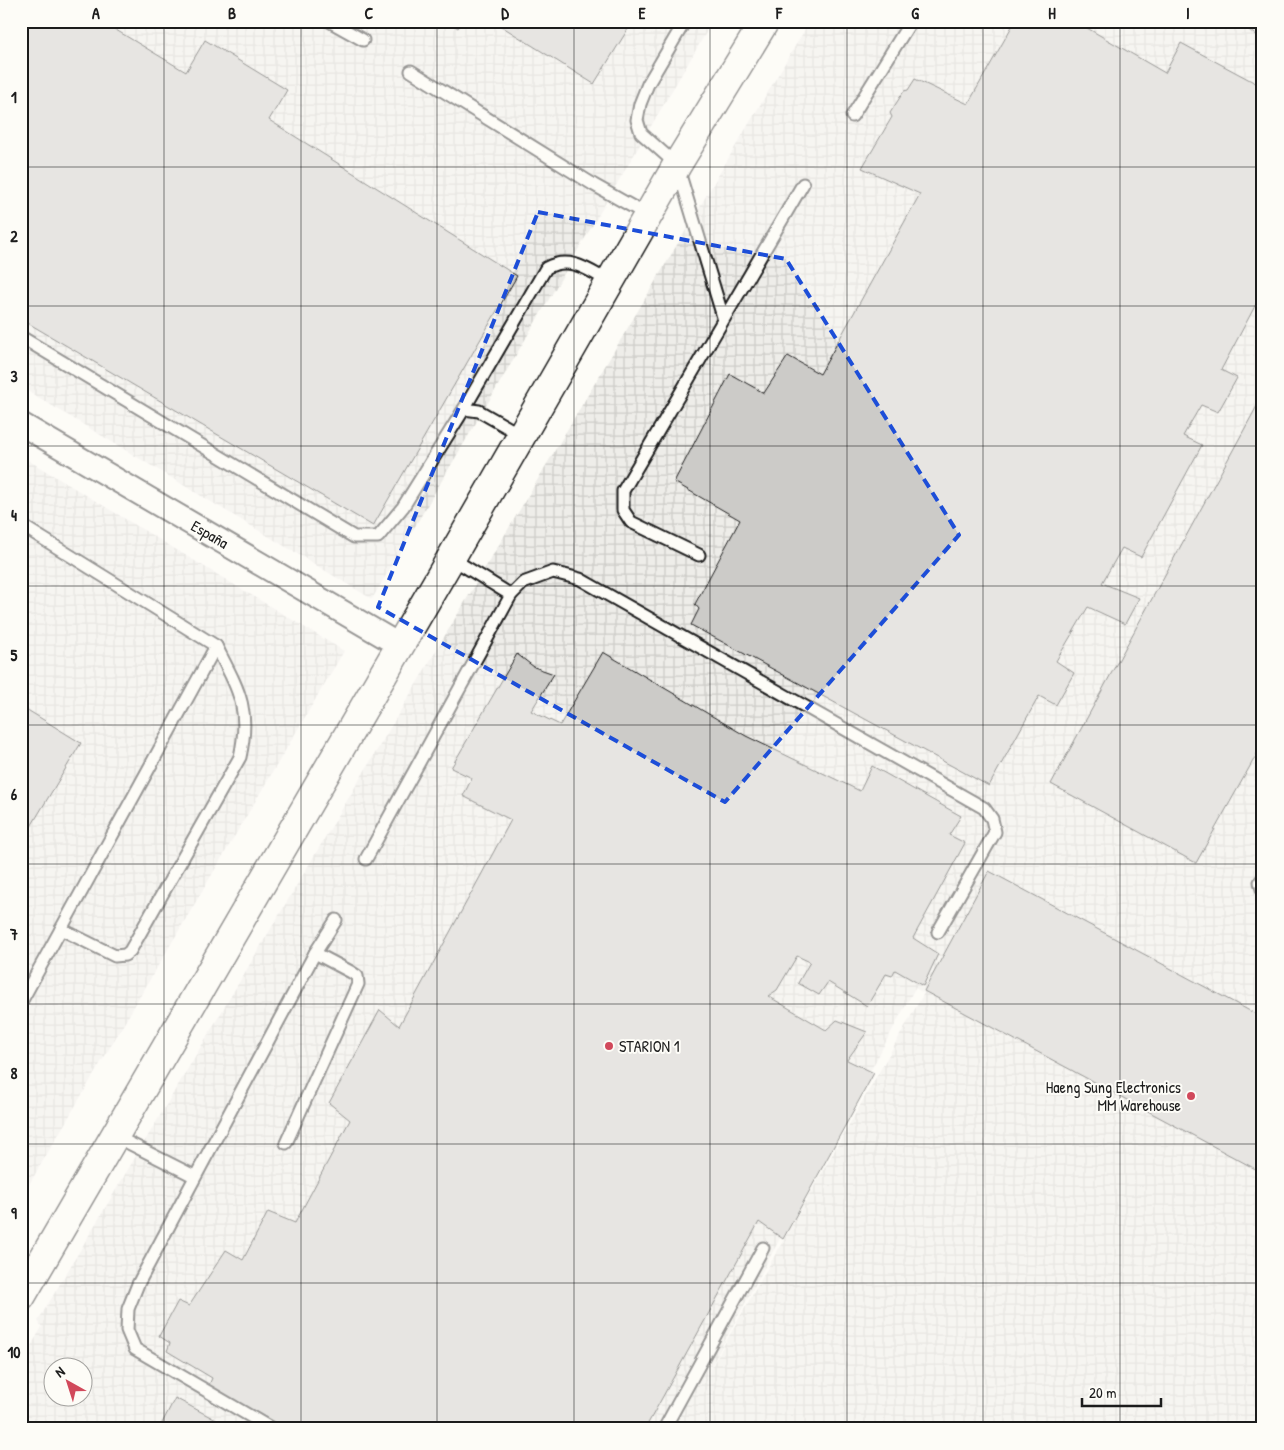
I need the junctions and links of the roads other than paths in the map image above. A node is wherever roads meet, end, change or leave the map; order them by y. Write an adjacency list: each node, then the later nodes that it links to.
1 (329, 21): 5 (lane)
2 (685, 21): 8 (lane)
3 (765, 21): 8 (main road)
4 (911, 21): 7 (lane)
5 (363, 40)
6 (411, 71): 10 (lane)
7 (852, 116)
8 (677, 164): 10 (main road); 12 (lane)
9 (803, 184): 12 (lane)
10 (648, 216): 11 (main road)
11 (610, 282): 14 (lane); 16 (main road)
12 (723, 317): 18 (lane)
13 (21, 337): 14 (lane)
14 (464, 408): 16 (lane)
15 (21, 424): 21 (street, España)
16 (522, 435): 19 (main road)
17 (21, 525): 22 (lane)
18 (699, 555)
19 (451, 558): 20 (lane); 21 (main road)
20 (511, 596): 23 (lane); 28 (lane)
21 (399, 645): 31 (main road)
22 (216, 646): 27 (lane); 27 (lane)
23 (366, 859)
24 (1263, 878): 25 (lane)
25 (1263, 892)
26 (336, 920): 29 (lane)
27 (61, 929): 30 (lane)
28 (938, 932)
29 (315, 953): 32 (lane); 33 (lane)
30 (21, 1002)
31 (115, 1136): 33 (lane); 35 (main road)
32 (286, 1143)
33 (194, 1176): 36 (lane)
34 (763, 1248): 37 (lane)
35 (21, 1297)
36 (272, 1429)
37 (664, 1429)

